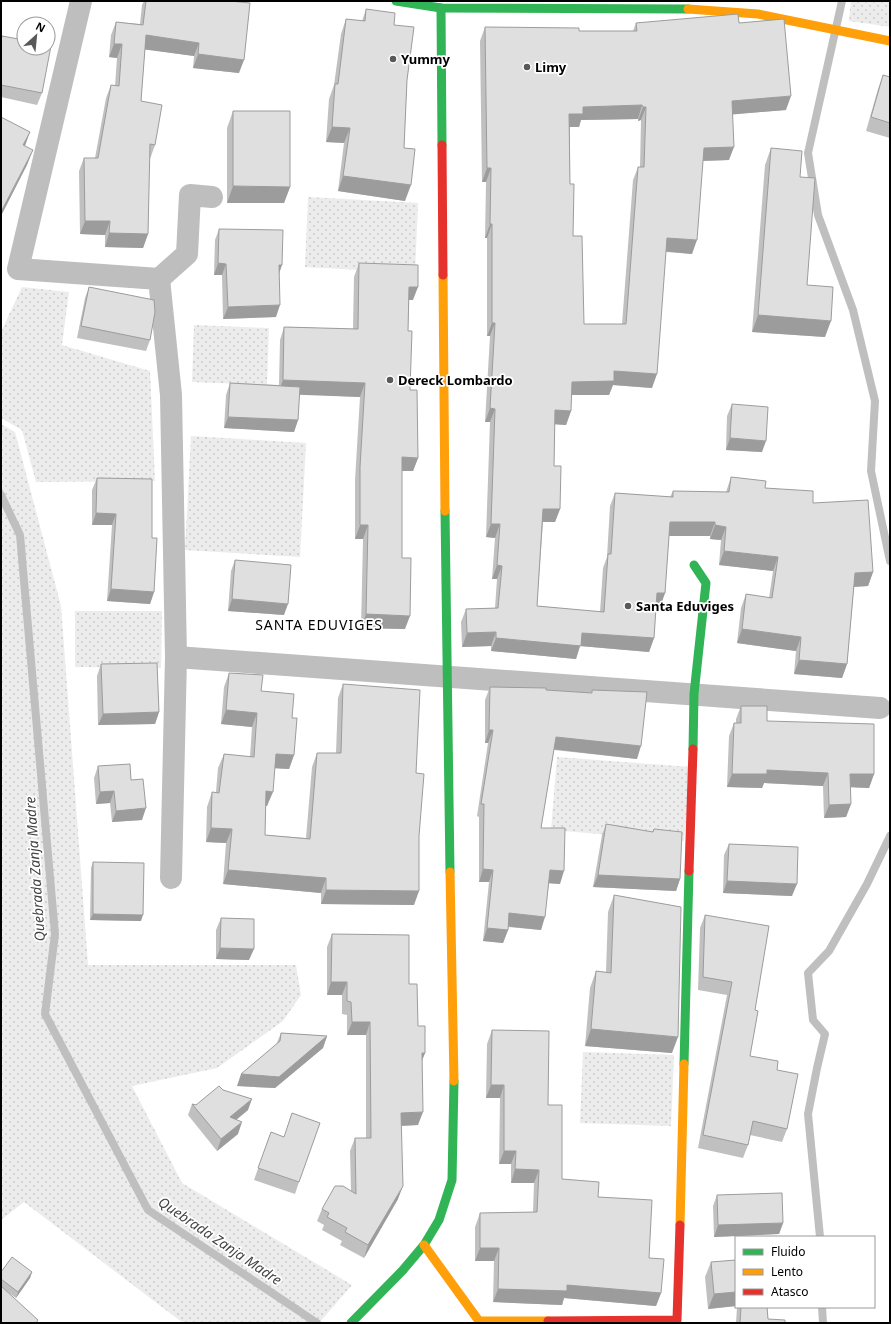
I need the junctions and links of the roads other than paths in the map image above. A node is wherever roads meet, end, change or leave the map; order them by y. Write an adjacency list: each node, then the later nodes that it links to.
1 (82, 1): 7 (street)
2 (396, 1): 4 (street)
3 (673, 4): 4 (street); 5 (street)
4 (441, 8): 10 (street)
5 (890, 40)
6 (212, 197): 7 (street)
7 (159, 279): 9 (street)
8 (694, 565): 11 (street)
9 (176, 656): 10 (street); 13 (street)
10 (446, 675): 11 (street); 14 (street)
11 (694, 694): 12 (street); 14 (street)
12 (880, 708)
13 (171, 878)
14 (424, 1245): 15 (street)
15 (351, 1323)

